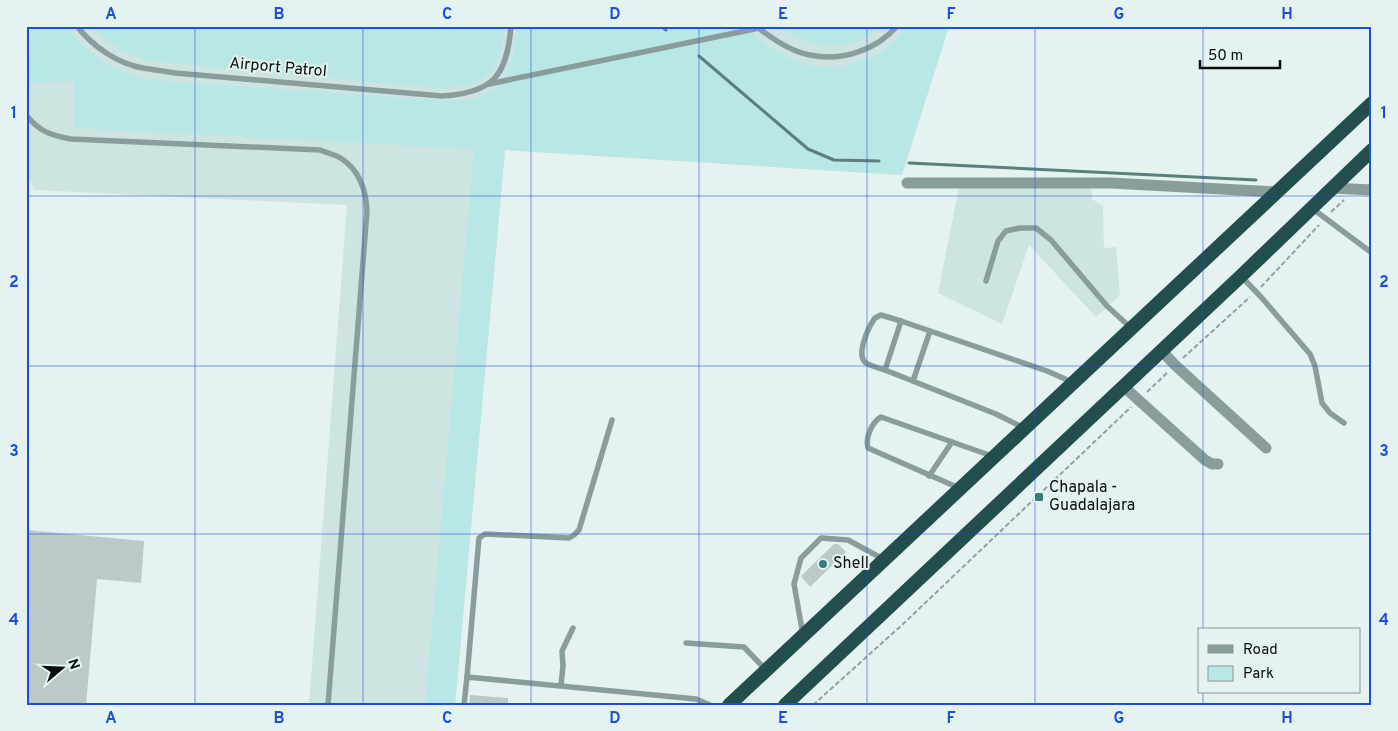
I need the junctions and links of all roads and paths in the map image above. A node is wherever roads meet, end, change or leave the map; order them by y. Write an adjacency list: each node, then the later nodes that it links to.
1 (77, 26): 5 (lane, Airport Patrol)
2 (511, 26): 5 (lane)
3 (898, 26): 4 (lane, Airport Patrol)
4 (758, 27): 5 (lane, Airport Patrol)
5 (489, 84)
6 (1372, 103): 13 (highway)
7 (26, 115): 46 (lane)
8 (1372, 150): 10 (highway)
9 (907, 183): 13 (street)
10 (1332, 188): 11 (street); 14 (highway)
11 (1354, 189): 12 (street); 15 (path)
12 (1372, 190)
13 (1277, 192): 21 (highway)
14 (1311, 208): 15 (lane); 17 (highway)
15 (1325, 218): 16 (lane); 19 (path)
16 (1372, 252)
17 (1241, 276): 19 (lane); 23 (highway)
18 (986, 281): 21 (lane)
19 (1256, 292): 24 (path); 31 (lane)
20 (901, 322): 22 (lane); 25 (lane); 25 (lane)
21 (1132, 328): 27 (highway)
22 (930, 331): 26 (lane); 27 (lane)
23 (1161, 350): 24 (street); 28 (highway)
24 (1175, 365): 29 (path); 34 (street)
25 (885, 370): 26 (lane)
26 (912, 381): 32 (lane)
27 (1074, 382): 32 (highway)
28 (1123, 386): 29 (street); 50 (highway)
29 (1138, 400): 36 (street); 51 (path)
30 (612, 420): 44 (lane)
31 (1344, 423)
32 (1025, 428): 35 (highway)
33 (952, 442): 35 (lane); 37 (lane); 37 (lane)
34 (1266, 448)
35 (994, 457): 38 (highway)
36 (1218, 464)
37 (929, 476): 38 (lane)
38 (960, 489): 39 (highway)
39 (884, 560): 41 (highway); 41 (lane)
40 (573, 628): 45 (lane)
41 (804, 636): 43 (highway)
42 (686, 643): 43 (lane)
43 (766, 670): 49 (highway)
44 (467, 677): 45 (lane); 47 (lane)
45 (561, 685): 48 (lane)
46 (328, 705)
47 (464, 705)
48 (710, 705)
49 (729, 705)
50 (784, 705)
51 (813, 705)

